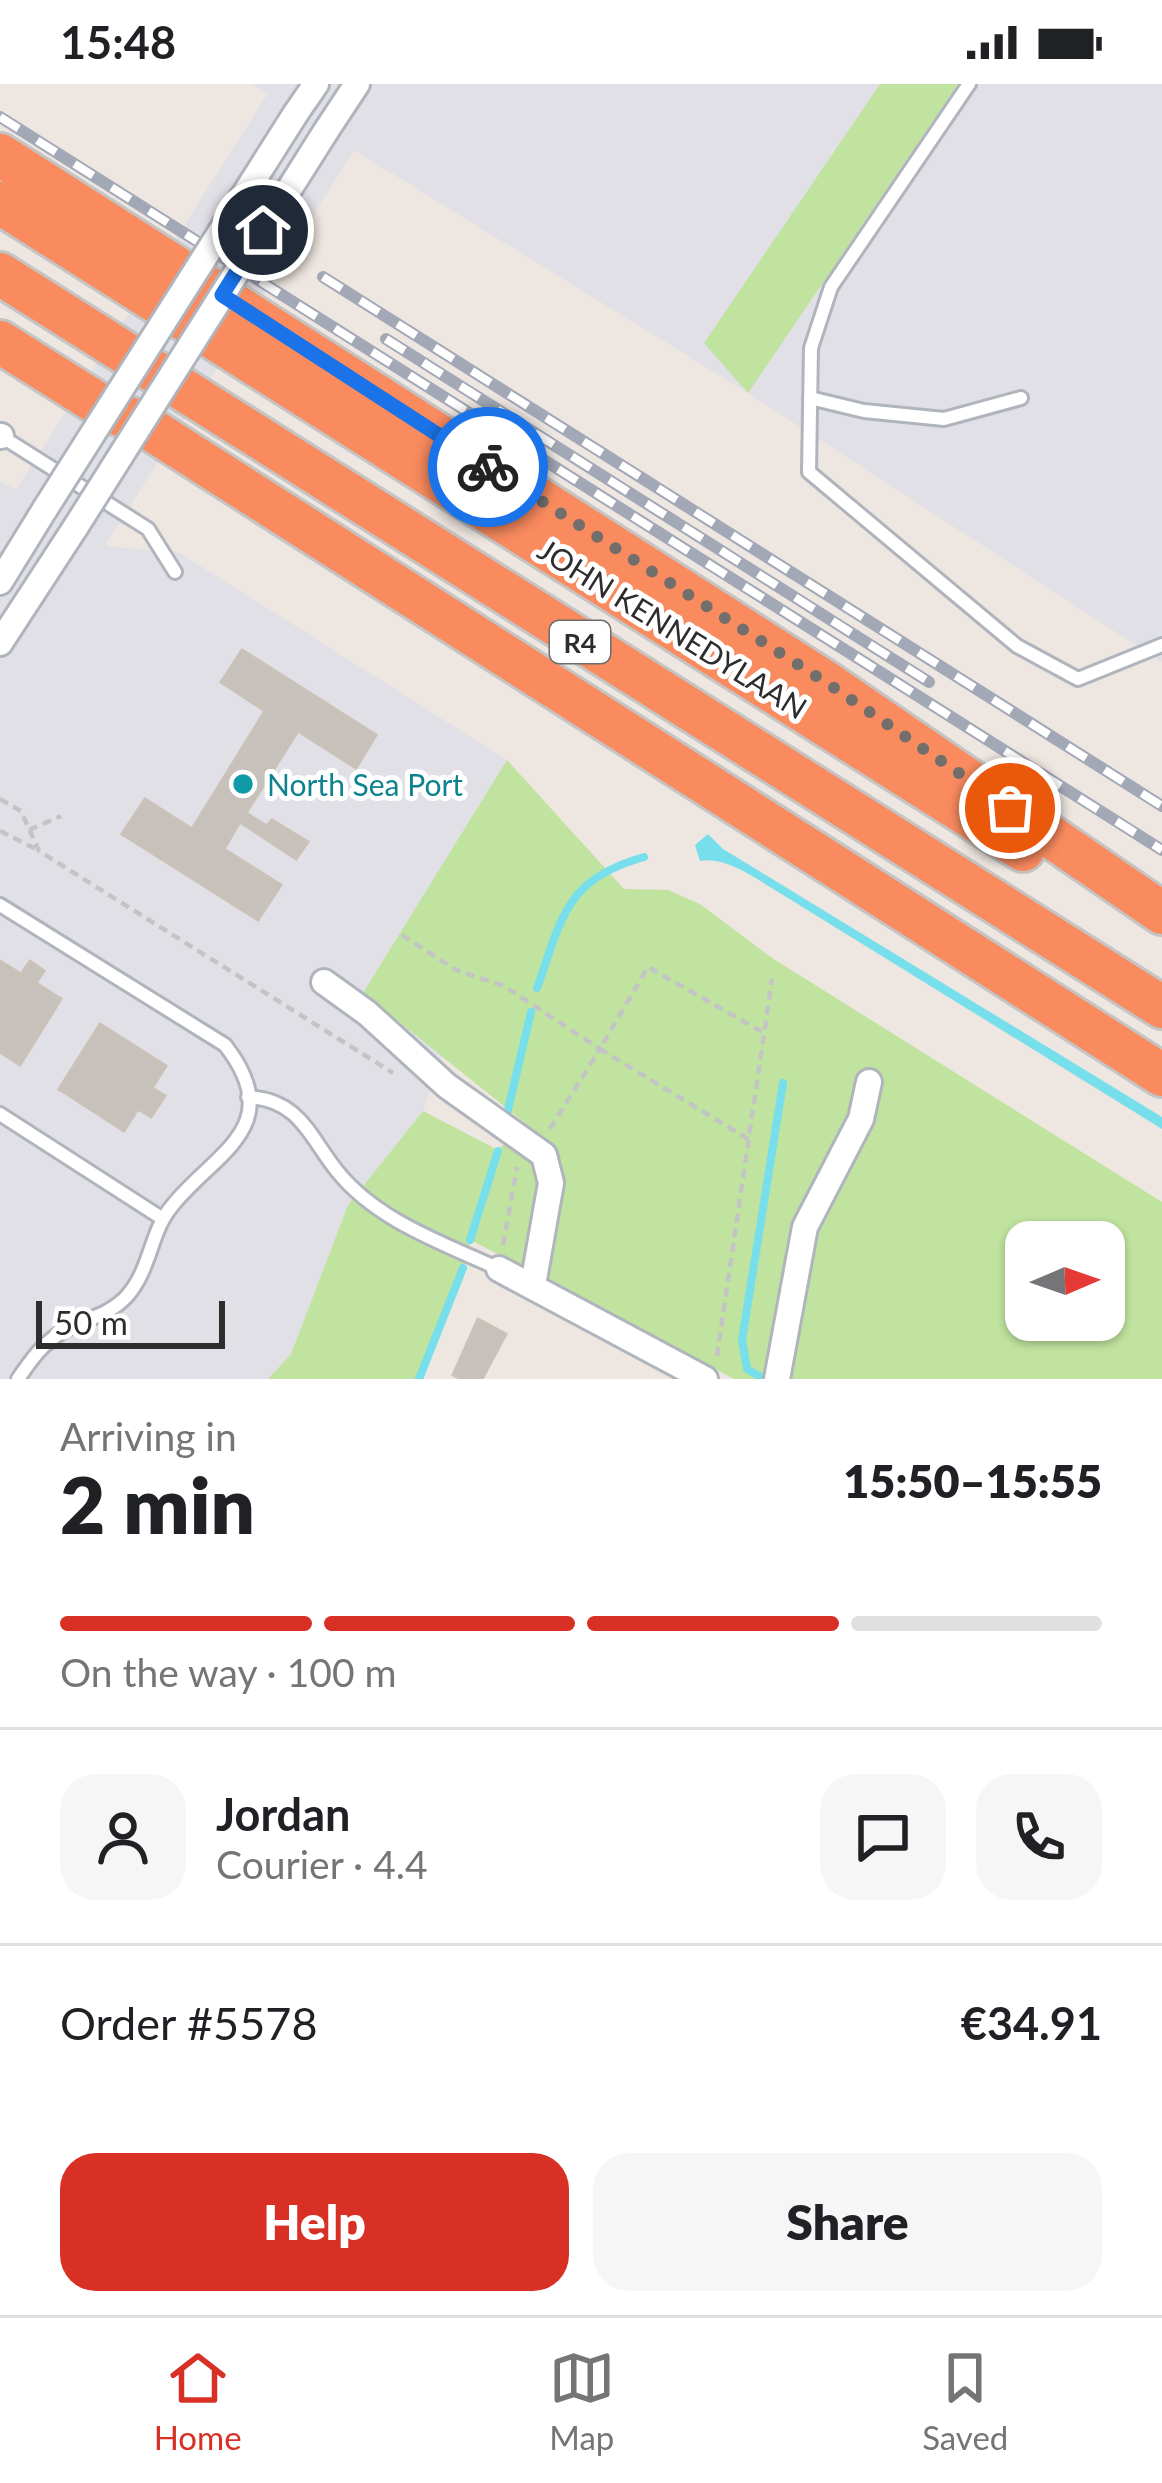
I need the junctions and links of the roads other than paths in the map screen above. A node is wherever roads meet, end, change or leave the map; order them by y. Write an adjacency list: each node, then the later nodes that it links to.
1 (316, 84): 7 (street, bridge)
2 (357, 84): 7 (street, bridge)
3 (969, 84): 10 (lane)
4 (0, 155): 7 (highway)
5 (0, 203): 21 (highway, JOHN KENNEDYLAAN / R4)
6 (0, 274): 24 (highway, JOHN KENNEDYLAAN / R4)
7 (208, 285): 12 (street, bridge); 12 (street, bridge); 20 (highway)
8 (0, 304): 22 (highway, R4)
9 (0, 342): 12 (highway)
10 (810, 398): 11 (lane); 17 (lane)
11 (1021, 398)
12 (137, 423): 15 (street, bridge); 16 (street, bridge); 18 (highway)
13 (1, 436): 14 (lane)
14 (175, 572)
15 (0, 582)
16 (0, 643)
17 (1162, 644)
18 (784, 832): 22 (highway); 26 (highway)
19 (0, 905): 28 (lane)
20 (1162, 913)
21 (1162, 939)
22 (1030, 951): 25 (highway, R4)
23 (324, 982): 32 (street)
24 (1162, 1007)
25 (1162, 1037)
26 (1162, 1075)
27 (869, 1082): 35 (street)
28 (248, 1097): 30 (lane); 31 (lane)
29 (0, 1114): 30 (lane)
30 (163, 1219): 34 (lane)
31 (499, 1269): 32 (street)
32 (533, 1285): 33 (street)
33 (711, 1368)
34 (18, 1379)
35 (776, 1379)

